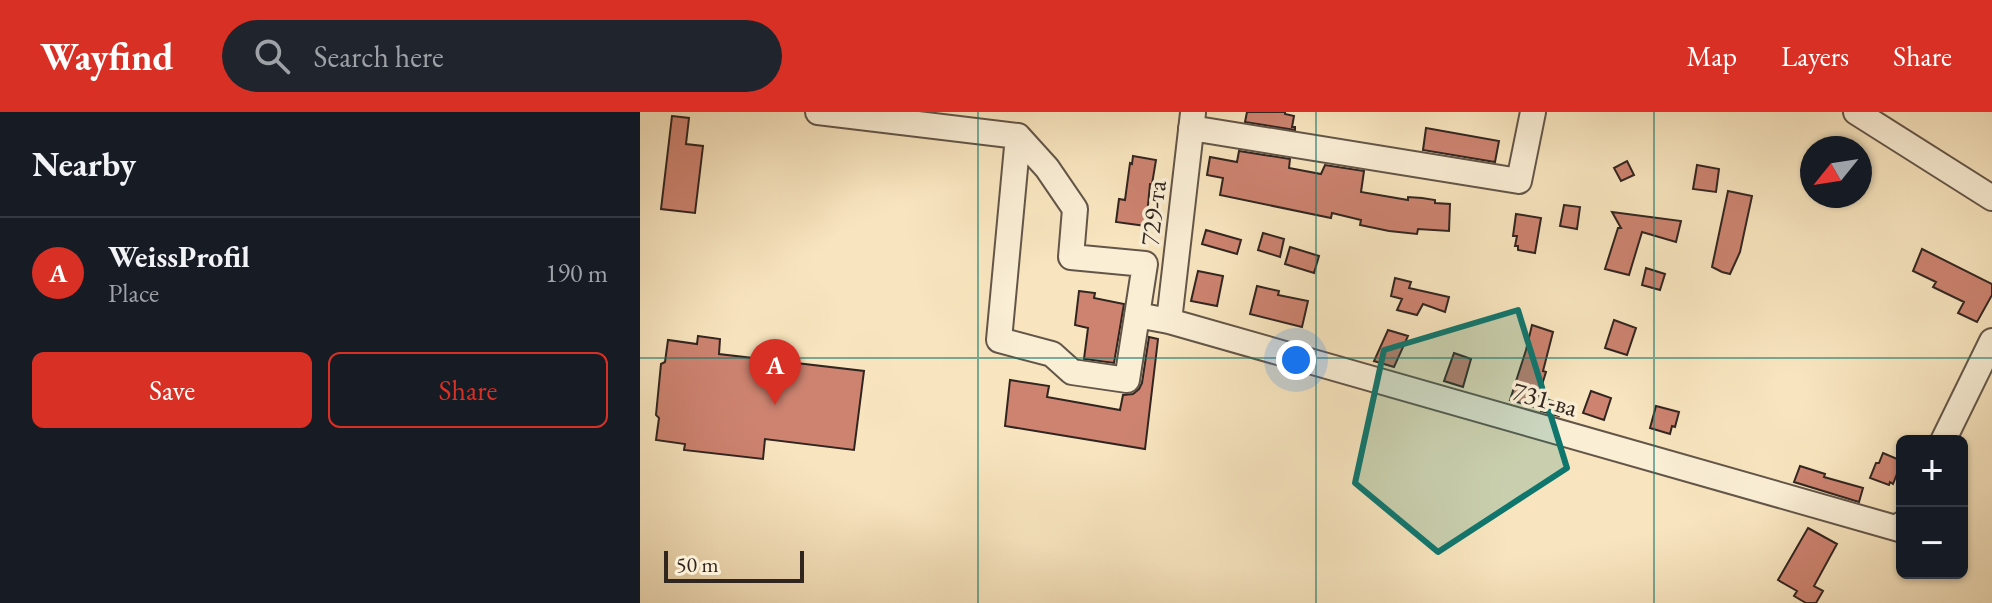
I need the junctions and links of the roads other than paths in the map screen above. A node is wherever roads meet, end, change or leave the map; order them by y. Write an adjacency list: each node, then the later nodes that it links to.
1 (818, 112): 5 (street)
2 (1533, 112): 4 (street)
3 (1856, 112): 6 (street)
4 (1192, 120): 7 (street, 729-та)
5 (1018, 136): 8 (street); 9 (street)
6 (1992, 198)
7 (1176, 261): 8 (street); 10 (street, 729-та)
8 (1145, 264): 9 (street)
9 (1137, 315): 10 (street, 731-ва)
10 (1169, 321): 13 (street, 731-ва)
11 (1992, 341): 12 (street)
12 (1946, 435)
13 (1896, 528)

